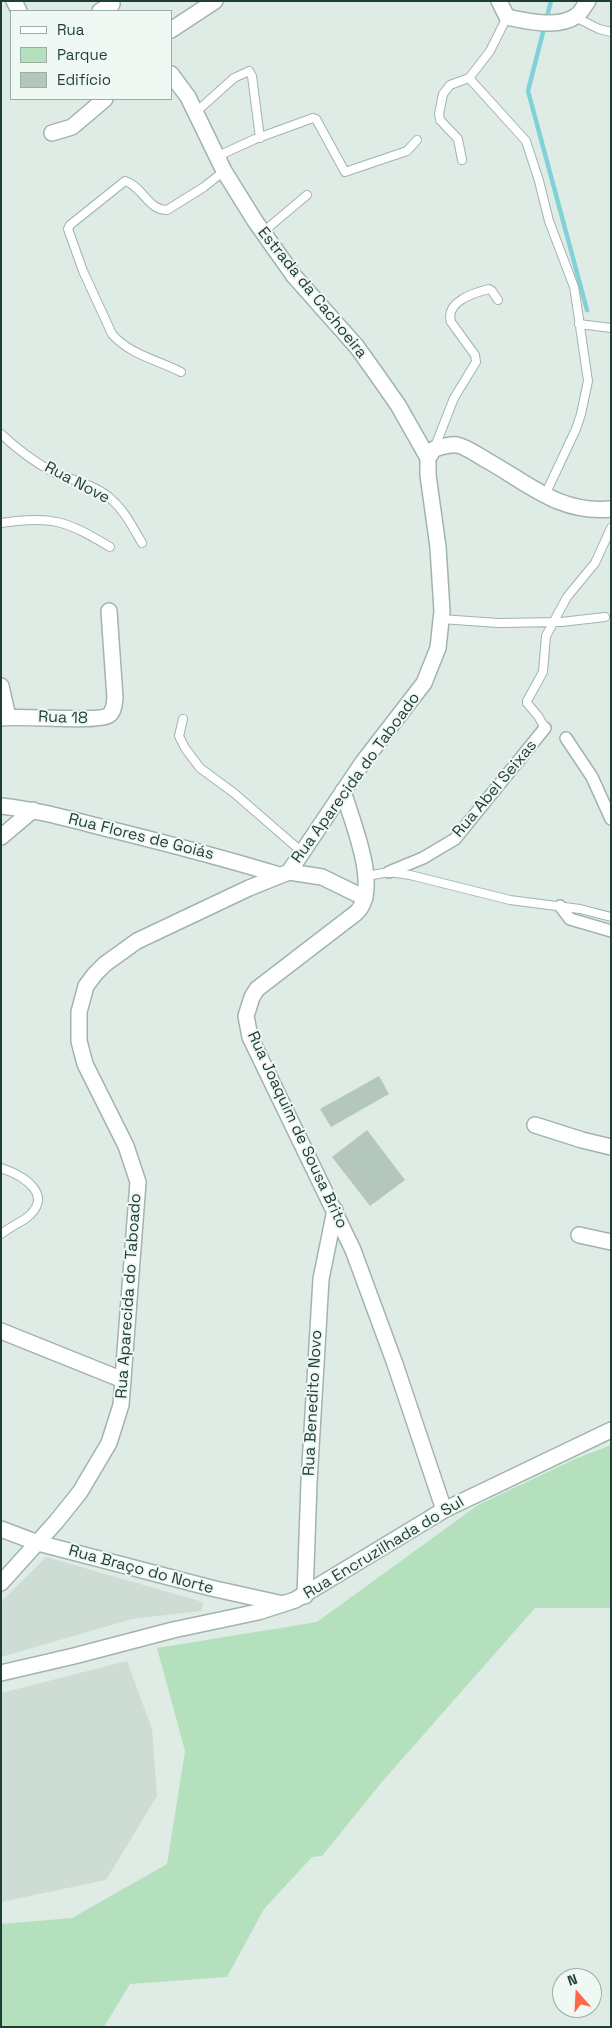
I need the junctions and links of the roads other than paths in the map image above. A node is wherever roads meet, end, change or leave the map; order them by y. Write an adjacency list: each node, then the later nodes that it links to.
1 (215, 1): 6 (street)
2 (499, 1): 4 (street)
3 (588, 1): 5 (street)
4 (506, 17): 5 (street); 9 (lane)
5 (575, 17): 7 (lane)
6 (172, 29)
7 (611, 32)
8 (172, 75): 11 (street, Estrada da Cachoeira)
9 (469, 78): 16 (lane); 21 (lane)
10 (104, 100): 12 (street)
11 (196, 112): 13 (lane); 15 (street, Estrada da Cachoeira)
12 (52, 133)
13 (260, 138): 14 (lane); 15 (lane)
14 (417, 140)
15 (218, 156): 17 (street, Estrada da Cachoeira)
16 (462, 160)
17 (224, 171): 19 (street, Estrada da Cachoeira); 23 (lane)
18 (307, 195): 19 (lane)
19 (263, 232): 25 (street, Estrada da Cachoeira)
20 (498, 300): 25 (lane)
21 (579, 324): 22 (lane); 26 (lane)
22 (611, 328)
23 (181, 372)
24 (1, 434): 30 (lane, Rua Nove)
25 (431, 453): 26 (street); 34 (street, Rua Aparecida do Taboado)
26 (545, 495): 27 (street)
27 (611, 509)
28 (1, 523): 31 (lane)
29 (611, 528): 35 (lane)
30 (142, 543)
31 (110, 547)
32 (109, 611): 37 (street, Rua 18)
33 (605, 617): 35 (lane)
34 (441, 619): 35 (lane); 41 (street, Rua Aparecida do Taboado)
35 (554, 621): 39 (lane)
36 (1, 686): 37 (street)
37 (4, 717)
38 (183, 719): 46 (lane)
39 (545, 728): 47 (street, Rua Abel Seixas)
40 (566, 738): 44 (street)
41 (343, 791): 46 (street, Rua Aparecida do Taboado); 49 (street)
42 (1, 806): 43 (street, Rua Flores de Goiás)
43 (33, 810): 45 (street); 48 (street, Rua Flores de Goiás)
44 (611, 819)
45 (1, 838)
46 (302, 852): 48 (street, Rua Aparecida do Taboado)
47 (389, 872): 49 (lane); 51 (lane)
48 (284, 873): 50 (street, Rua Flores de Goiás); 62 (street, Rua Aparecida do Taboado)
49 (366, 876): 50 (street)
50 (365, 898): 57 (street, Rua Joaquim de Sousa Brito)
51 (560, 906): 52 (lane); 53 (street)
52 (611, 917)
53 (611, 931)
54 (536, 1125): 55 (street)
55 (611, 1147)
56 (1, 1168): 58 (lane)
57 (335, 1210): 64 (street, Rua Joaquim de Sousa Brito); 68 (street, Rua Benedito Novo)
58 (1, 1234)
59 (579, 1235): 60 (street)
60 (611, 1242)
61 (1, 1331): 62 (street)
62 (124, 1380): 66 (street, Rua Aparecida do Taboado)
63 (611, 1430): 64 (street, Rua Encruzilhada do Sul)
64 (444, 1510): 68 (street, Rua Encruzilhada do Sul)
65 (1, 1529): 66 (street, Rua Braço do Norte)
66 (38, 1543): 67 (street, Rua Aparecida do Taboado); 69 (street, Rua Braço do Norte)
67 (1, 1583)
68 (304, 1596): 69 (street, Rua Encruzilhada do Sul)
69 (283, 1604): 70 (street, Rua Encruzilhada do Sul)
70 (1, 1673)

